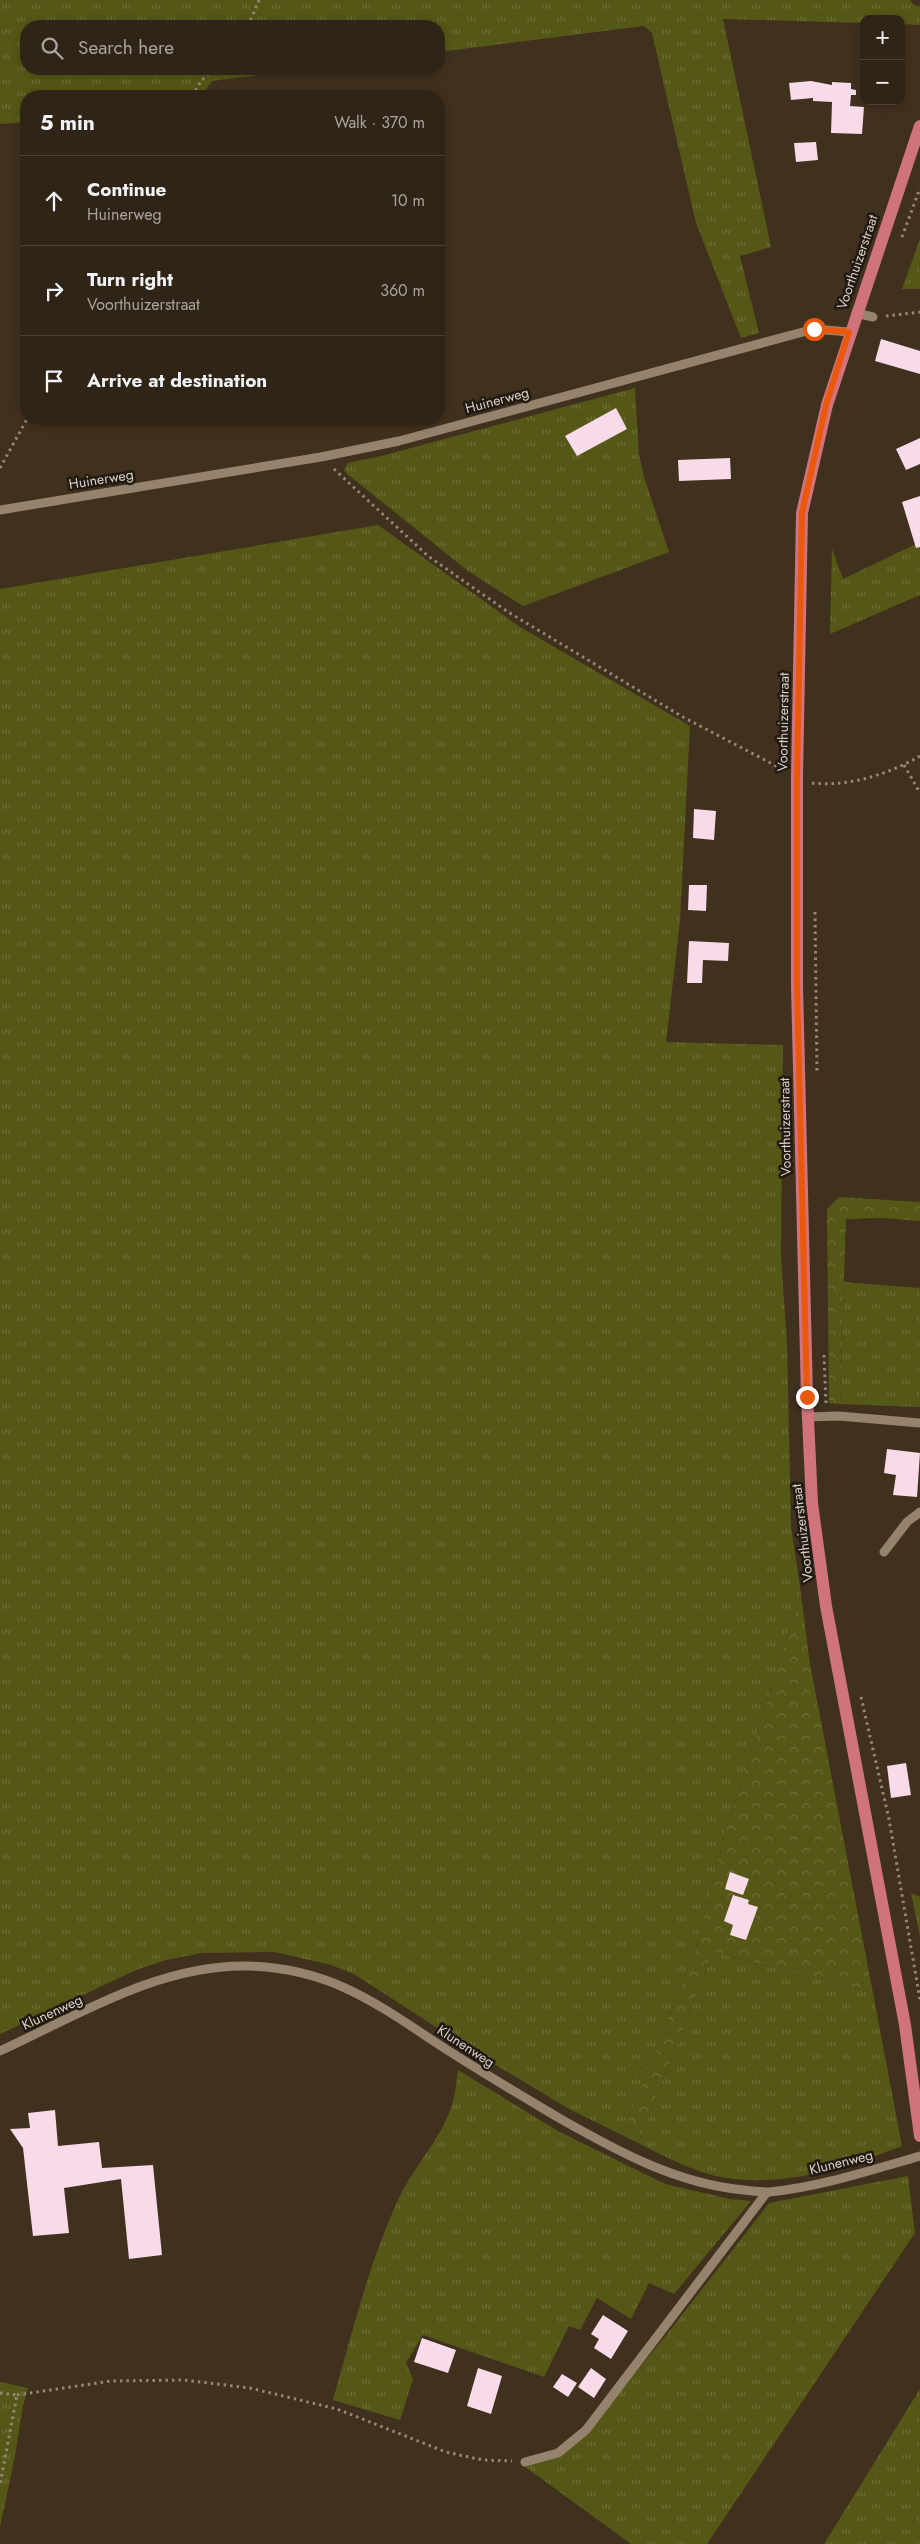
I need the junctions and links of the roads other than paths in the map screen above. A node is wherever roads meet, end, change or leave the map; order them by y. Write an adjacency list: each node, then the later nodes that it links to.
1 (920, 126): 2 (main road, Voorthuizerstraat)
2 (856, 313): 3 (street); 4 (main road, Voorthuizerstraat)
3 (873, 317)
4 (849, 332): 5 (street, Huinerweg); 6 (main road, Voorthuizerstraat)
5 (0, 510)
6 (808, 1417): 7 (street); 11 (main road, Voorthuizerstraat)
7 (920, 1423)
8 (920, 1512): 9 (street)
9 (884, 1552)
10 (0, 2051): 13 (street, Klunenweg)
11 (920, 2136)
12 (920, 2156): 13 (street, Klunenweg)
13 (767, 2192): 14 (street)
14 (525, 2462)

